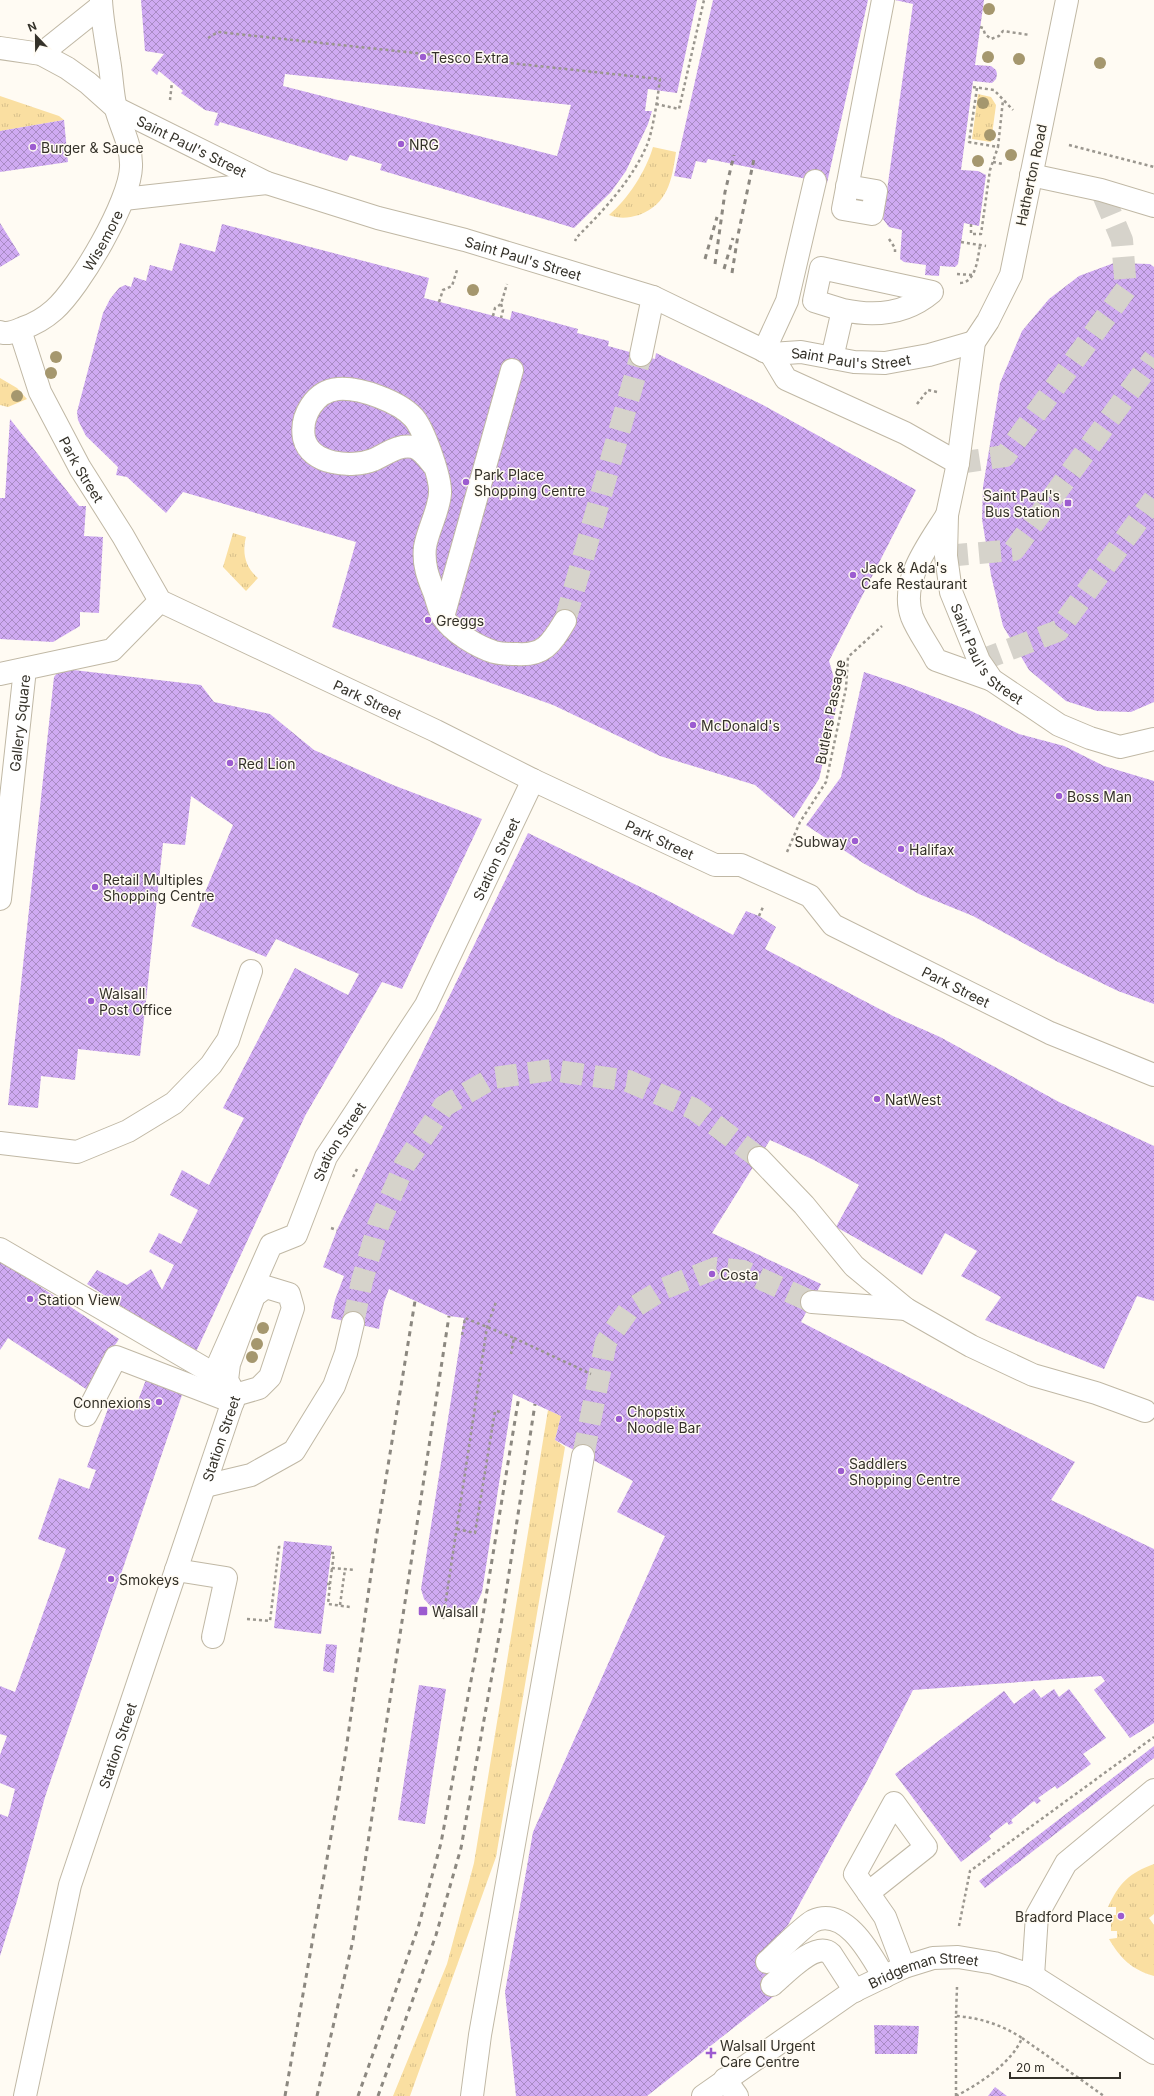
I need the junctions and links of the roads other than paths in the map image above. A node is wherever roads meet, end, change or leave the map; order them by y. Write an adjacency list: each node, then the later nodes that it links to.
1 (883, 0): 12 (street)
2 (1067, 0): 7 (street, Hatherton Road)
3 (101, 3): 5 (street, Wisemore); 6 (street, Wisemore)
4 (0, 48): 5 (street)
5 (41, 54): 6 (street, Wisemore)
6 (116, 108): 9 (street, Saint Paul's Street); 10 (street, Wisemore)
7 (1031, 175): 11 (street); 16 (street, Hatherton Road)
8 (815, 181): 17 (street)
9 (267, 183): 10 (street, Saint Paul's Street); 13 (street, Saint Paul's Street)
10 (124, 199): 15 (street, Wisemore)
11 (1154, 206)
12 (872, 214)
13 (653, 297): 17 (street, Saint Paul's Street); 18 (street)
14 (843, 310): 19 (street)
15 (6, 333): 24 (street, Park Street)
16 (974, 342): 19 (street, Saint Paul's Street); 21 (street, Saint Paul's Street)
17 (768, 352): 19 (street, Saint Paul's Street); 21 (street, Saint Paul's Street)
18 (641, 355)
19 (832, 358)
20 (512, 370): 25 (street)
21 (958, 463): 23 (street, Saint Paul's Street)
22 (435, 467): 22 (street); 25 (street)
23 (947, 515): 29 (street, Saint Paul's Street); 29 (street)
24 (160, 601): 27 (street); 31 (street, Park Street)
25 (443, 617): 26 (street)
26 (565, 621)
27 (25, 668): 28 (street, Gallery Square); 32 (street, Gallery Square)
28 (0, 674)
29 (992, 680): 30 (street, Saint Paul's Street)
30 (1154, 739)
31 (533, 780): 34 (street, Park Street); 41 (street, Station Street)
32 (0, 899)
33 (251, 970): 35 (street)
34 (1154, 1075)
35 (0, 1143)
36 (759, 1158): 39 (street)
37 (0, 1249): 41 (street)
38 (812, 1302): 39 (street)
39 (906, 1309): 43 (street)
40 (353, 1323): 46 (street)
41 (214, 1374): 42 (street, Station Street)
42 (234, 1398): 44 (street); 46 (street, Station Street)
43 (1145, 1411)
44 (86, 1415)
45 (583, 1456): 60 (street)
46 (204, 1486): 47 (street, Station Street)
47 (176, 1570): 48 (street); 59 (street, Station Street)
48 (213, 1636)
49 (1154, 1790): 53 (street)
50 (868, 1893): 52 (street)
51 (767, 1962): 54 (street)
52 (904, 1968): 53 (street, Bridgeman Street); 54 (street, Bridgeman Street)
53 (1033, 1976): 57 (street, Bridgeman Street)
54 (884, 1977): 56 (street, Bridgeman Street)
55 (772, 1985): 56 (street)
56 (855, 1991): 58 (street, Bridgeman Street)
57 (1154, 2053)
58 (731, 2088): 61 (street, Bridgeman Street)
59 (25, 2096)
60 (472, 2096)
61 (703, 2096)

